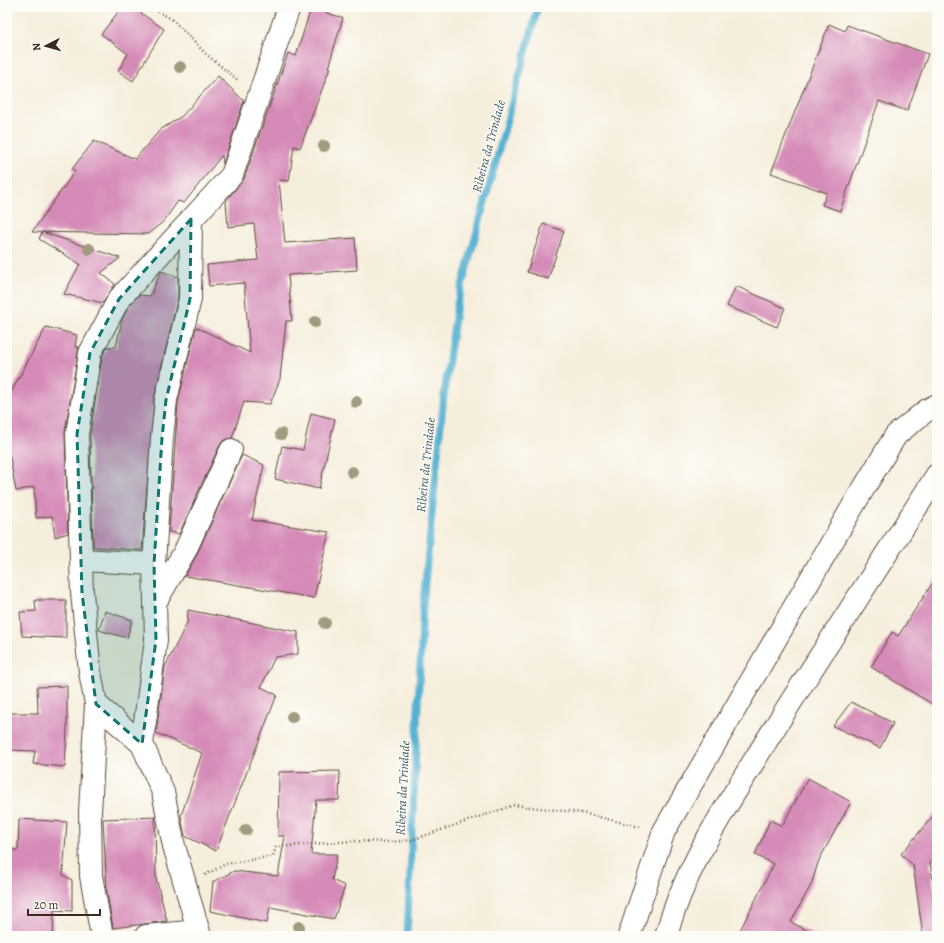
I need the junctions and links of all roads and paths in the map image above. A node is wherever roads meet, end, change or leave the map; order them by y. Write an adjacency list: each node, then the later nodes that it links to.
1 (151, 7): 3 (path)
2 (289, 7): 3 (street)
3 (258, 98): 4 (street)
4 (191, 219): 8 (street); 9 (street)
5 (934, 411): 13 (street)
6 (231, 450): 10 (street)
7 (937, 475): 19 (street)
8 (81, 560): 9 (street); 11 (street)
9 (154, 564): 10 (street)
10 (155, 603): 12 (street)
11 (96, 704): 12 (street); 16 (street)
12 (142, 744): 14 (street)
13 (664, 831): 14 (path); 18 (street)
14 (186, 886): 15 (street)
15 (199, 933): 17 (street)
16 (102, 936)
17 (146, 936)
18 (629, 936)
19 (666, 936)

